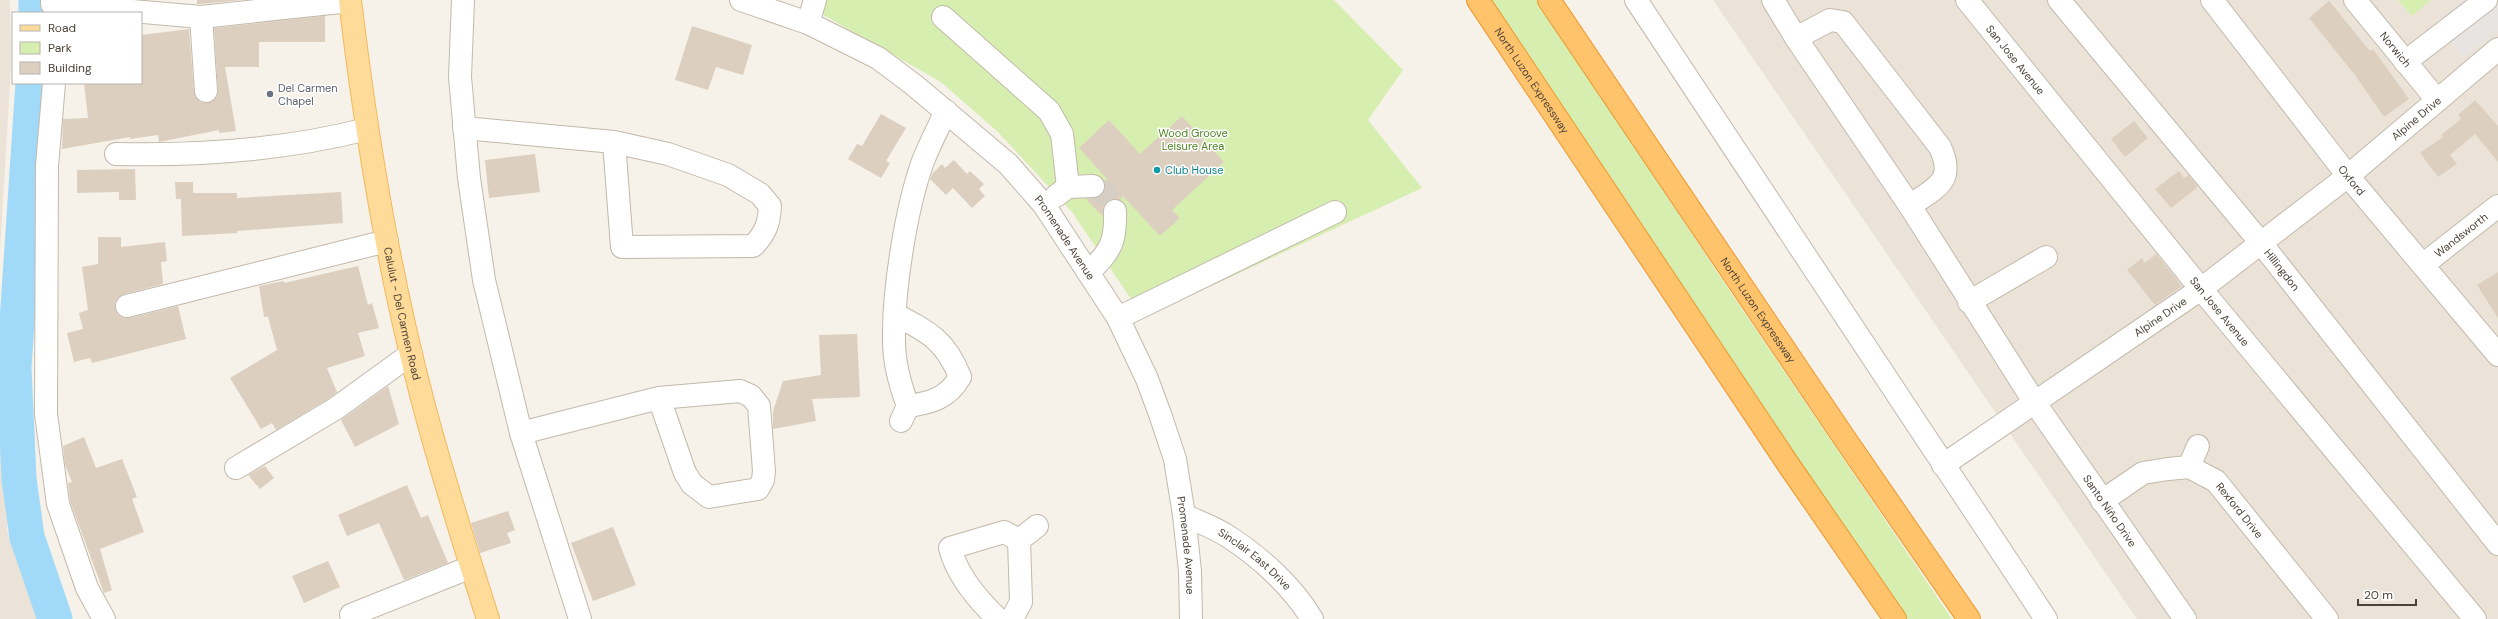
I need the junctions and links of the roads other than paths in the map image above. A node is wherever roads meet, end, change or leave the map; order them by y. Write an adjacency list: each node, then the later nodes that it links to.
1 (463, 0): 27 (street)
2 (741, 0): 19 (street, Promenade Avenue)
3 (815, 0): 19 (street)
4 (1478, 0): 72 (highway, North Luzon Expressway)
5 (1549, 0): 73 (highway, North Luzon Expressway)
6 (1636, 0): 55 (street)
7 (1773, 0): 20 (street, Santo Niño Drive)
8 (1967, 0): 44 (street, San Jose Avenue)
9 (2060, 0): 40 (street, Hillingdon)
10 (2212, 0): 31 (street, Oxford)
11 (2355, 0): 22 (street, Norwich)
12 (2486, 0): 22 (street)
13 (350, 1): 17 (street); 28 (main road, Calulut - Del Carmen Road)
14 (52, 6): 15 (street)
15 (134, 12)
16 (142, 13): 17 (street)
17 (202, 17): 24 (street)
18 (943, 17): 33 (street)
19 (808, 23): 26 (street, Promenade Avenue)
20 (1796, 38): 35 (street, Santo Niño Drive); 35 (street)
21 (2498, 49): 25 (street, Alpine Drive)
22 (2404, 62): 25 (street, Norwich)
23 (54, 84): 65 (street)
24 (206, 91)
25 (2437, 100): 31 (street, Alpine Drive)
26 (946, 111): 34 (street, Promenade Avenue); 47 (street)
27 (464, 128): 29 (street); 53 (street)
28 (367, 129): 30 (street); 39 (main road, Calulut - Del Carmen Road)
29 (614, 142): 29 (street)
30 (116, 154)
31 (2348, 176): 40 (street, Alpine Drive); 42 (street, Oxford)
32 (1093, 186): 33 (street)
33 (1068, 187): 34 (street)
34 (1044, 205): 43 (street, Promenade Avenue)
35 (1910, 206): 45 (street, Santo Niño Drive)
36 (2498, 206): 42 (street, Wandsworth)
37 (1115, 211): 43 (street)
38 (1335, 212): 48 (street)
39 (387, 241): 46 (street); 49 (main road, Calulut - Del Carmen Road)
40 (2262, 242): 44 (street, Alpine Drive); 62 (street, Hillingdon)
41 (2046, 257): 45 (street)
42 (2424, 264): 50 (street, Oxford)
43 (1090, 271): 48 (street, Promenade Avenue)
44 (2201, 289): 52 (street, Alpine Drive); 77 (street, San Jose Avenue)
45 (1969, 302): 52 (street, Santo Niño Drive)
46 (127, 306)
47 (896, 314): 47 (street)
48 (1118, 318): 59 (street, Promenade Avenue)
49 (411, 354): 57 (street); 63 (main road, Calulut - Del Carmen Road)
50 (2498, 354)
51 (659, 398): 51 (street); 53 (street)
52 (2035, 403): 55 (street, Alpine Drive); 58 (street, Santo Niño Drive)
53 (521, 433): 67 (street)
54 (2198, 446): 56 (street)
55 (1943, 465): 74 (street)
56 (2189, 467): 58 (street); 76 (street, Rexford Drive)
57 (236, 468)
58 (2102, 501): 75 (street, Santo Niño Drive)
59 (1184, 515): 70 (street, Promenade Avenue); 71 (street, Sinclair East Drive)
60 (1037, 526): 61 (street)
61 (1019, 540): 68 (street); 69 (street)
62 (2498, 544)
63 (471, 567): 64 (street); 66 (main road, Calulut - Del Carmen Road)
64 (351, 615)
65 (104, 619)
66 (488, 619)
67 (580, 619)
68 (998, 619)
69 (1012, 619)
70 (1191, 619)
71 (1312, 619)
72 (1895, 619)
73 (1969, 619)
74 (2046, 619)
75 (2185, 619)
76 (2327, 619)
77 (2475, 619)

